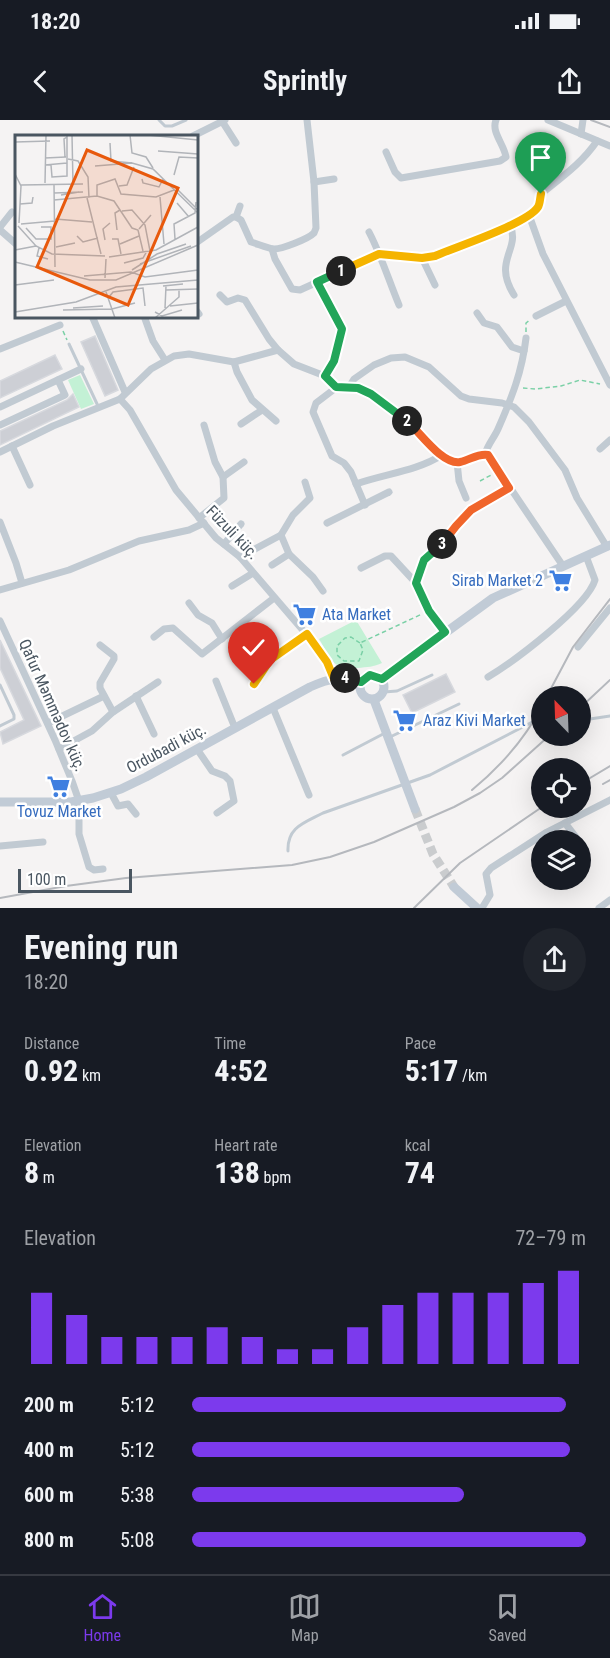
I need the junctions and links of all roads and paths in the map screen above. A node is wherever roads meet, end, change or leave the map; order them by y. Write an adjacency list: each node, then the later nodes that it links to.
1 (159, 120): 2 (lane)
2 (186, 120)
3 (307, 120): 15 (street)
4 (496, 120): 13 (street)
5 (548, 120): 8 (street)
6 (583, 120): 8 (street)
7 (223, 121): 9 (street); 11 (street)
8 (581, 134): 10 (street)
9 (195, 135)
10 (597, 141): 12 (street); 18 (street)
11 (236, 143)
12 (610, 147)
13 (386, 152)
14 (334, 179): 15 (street)
15 (314, 182): 25 (street)
16 (240, 206): 19 (street)
17 (12, 212): 21 (street)
18 (529, 215): 20 (street); 32 (street)
19 (236, 217): 23 (street); 25 (street)
20 (510, 225): 27 (street); 31 (street)
21 (0, 229): 24 (street)
22 (369, 232): 26 (street)
23 (198, 242)
24 (15, 243)
25 (272, 249): 28 (street)
26 (379, 254): 27 (street); 28 (street); 33 (street)
27 (422, 258): 29 (street)
28 (317, 282): 47 (street)
29 (435, 285)
30 (220, 295): 42 (street)
31 (514, 295)
32 (566, 301): 35 (street); 49 (street)
33 (399, 305)
34 (477, 313): 43 (street)
35 (536, 316): 39 (path)
36 (93, 318): 53 (street)
37 (145, 318): 44 (street)
38 (60, 325): 40 (path); 41 (street)
39 (526, 338): 43 (street)
40 (69, 344): 46 (lane)
41 (0, 349)
42 (278, 350): 45 (street); 47 (street)
43 (524, 351): 52 (street)
44 (165, 360): 45 (street); 53 (street)
45 (234, 362): 58 (street)
46 (81, 369): 48 (street); 57 (lane)
47 (325, 376): 50 (street)
48 (58, 380): 56 (street); 61 (street)
49 (609, 383): 52 (path)
50 (336, 387): 51 (street); 75 (street)
51 (349, 387): 55 (street); 68 (street)
52 (516, 387): 55 (street)
53 (125, 392): 54 (street)
54 (120, 399): 57 (street); 81 (street, Füzuli küç.)
55 (508, 405): 67 (street); 87 (street)
56 (0, 407)
57 (99, 408): 64 (street)
58 (262, 410): 59 (street); 60 (street)
59 (276, 421)
60 (241, 424)
61 (0, 425)
62 (204, 425): 72 (street)
63 (610, 440): 65 (street)
64 (12, 446): 66 (street); 76 (street)
65 (600, 449)
66 (0, 452)
67 (485, 454): 70 (street); 71 (street)
68 (442, 455): 70 (street); 75 (street)
69 (244, 462): 72 (street)
70 (457, 462): 79 (street)
71 (499, 471): 73 (path); 77 (street)
72 (224, 477): 81 (street)
73 (480, 481)
74 (305, 482): 85 (street)
75 (356, 484): 80 (street)
76 (30, 485)
77 (509, 488): 92 (street); 96 (street)
78 (389, 492): 80 (street)
79 (466, 498)
80 (365, 505): 83 (street)
81 (202, 521): 86 (street, Füzuli küç.); 95 (street)
82 (0, 522): 95 (street)
83 (327, 523)
84 (241, 524): 86 (street)
85 (282, 535): 88 (street); 90 (street)
86 (224, 544): 90 (street, Füzuli küç.)
87 (609, 546): 89 (main road)
88 (290, 554): 91 (street); 99 (street)
89 (586, 556): 92 (main road); 113 (street)
90 (240, 557): 94 (street, Füzuli küç.)
91 (272, 565)
92 (563, 566): 105 (main road)
93 (361, 568): 96 (street)
94 (253, 573): 97 (street); 100 (street, Füzuli küç.)
95 (22, 583): 98 (street)
96 (416, 583): 103 (street)
97 (232, 586)
98 (0, 590)
99 (323, 591)
100 (274, 598): 106 (street, Füzuli küç.); 108 (street)
101 (189, 603): 108 (street)
102 (610, 608): 111 (street)
103 (429, 611): 105 (street); 109 (path)
104 (0, 621): 130 (street, Qafur Məmmədov küç.)
105 (445, 632): 115 (main road)
106 (307, 634): 114 (street, Füzuli küç.); 119 (lane)
107 (154, 637): 108 (street)
108 (222, 639)
109 (360, 644): 109 (path)
110 (100, 645): 122 (street)
111 (578, 647)
112 (432, 675): 121 (lane)
113 (488, 677)
114 (334, 679): 118 (main road); 126 (main road, Ordubadi küç.)
115 (382, 679): 118 (main road); 121 (main road)
116 (216, 681): 133 (street)
117 (158, 682): 123 (street)
118 (361, 682): 124 (main road)
119 (254, 684)
120 (0, 685): 132 (lane)
121 (384, 692): 124 (main road)
122 (104, 696): 127 (street); 130 (street)
123 (136, 696): 127 (street); 134 (street)
124 (374, 700): 135 (main road)
125 (459, 704): 135 (lane)
126 (273, 708): 133 (main road, Ordubadi küç.); 141 (street)
127 (112, 712): 136 (street)
128 (610, 716): 129 (lane)
129 (591, 719)
130 (48, 723): 136 (street, Qafur Məmmədov küç.)
131 (531, 723): 139 (lane)
132 (0, 726)
133 (235, 728): 137 (main road, Ordubadi küç.)
134 (154, 734)
135 (387, 735): 138 (lane); 139 (main road)
136 (59, 749): 143 (street, Qafur Məmmədov küç.)
137 (197, 749): 140 (main road, Ordubadi küç.); 146 (street)
138 (344, 755)
139 (406, 783): 145 (main road); 152 (lane)
140 (111, 793): 143 (main road, Ordubadi küç.); 147 (street)
141 (309, 795)
142 (610, 800): 148 (street)
143 (78, 801): 144 (main road, Ordubadi küç.); 153 (street, Qafur Məmmədov küç.)
144 (0, 802)
145 (415, 809)
146 (217, 813)
147 (136, 814)
148 (565, 823): 149 (street); 157 (street)
149 (570, 830)
150 (42, 842): 151 (street)
151 (0, 846)
152 (288, 851)
153 (104, 869)
154 (454, 887): 156 (main road)
155 (610, 900): 158 (street)
156 (477, 908)
157 (482, 908)
158 (599, 908)

